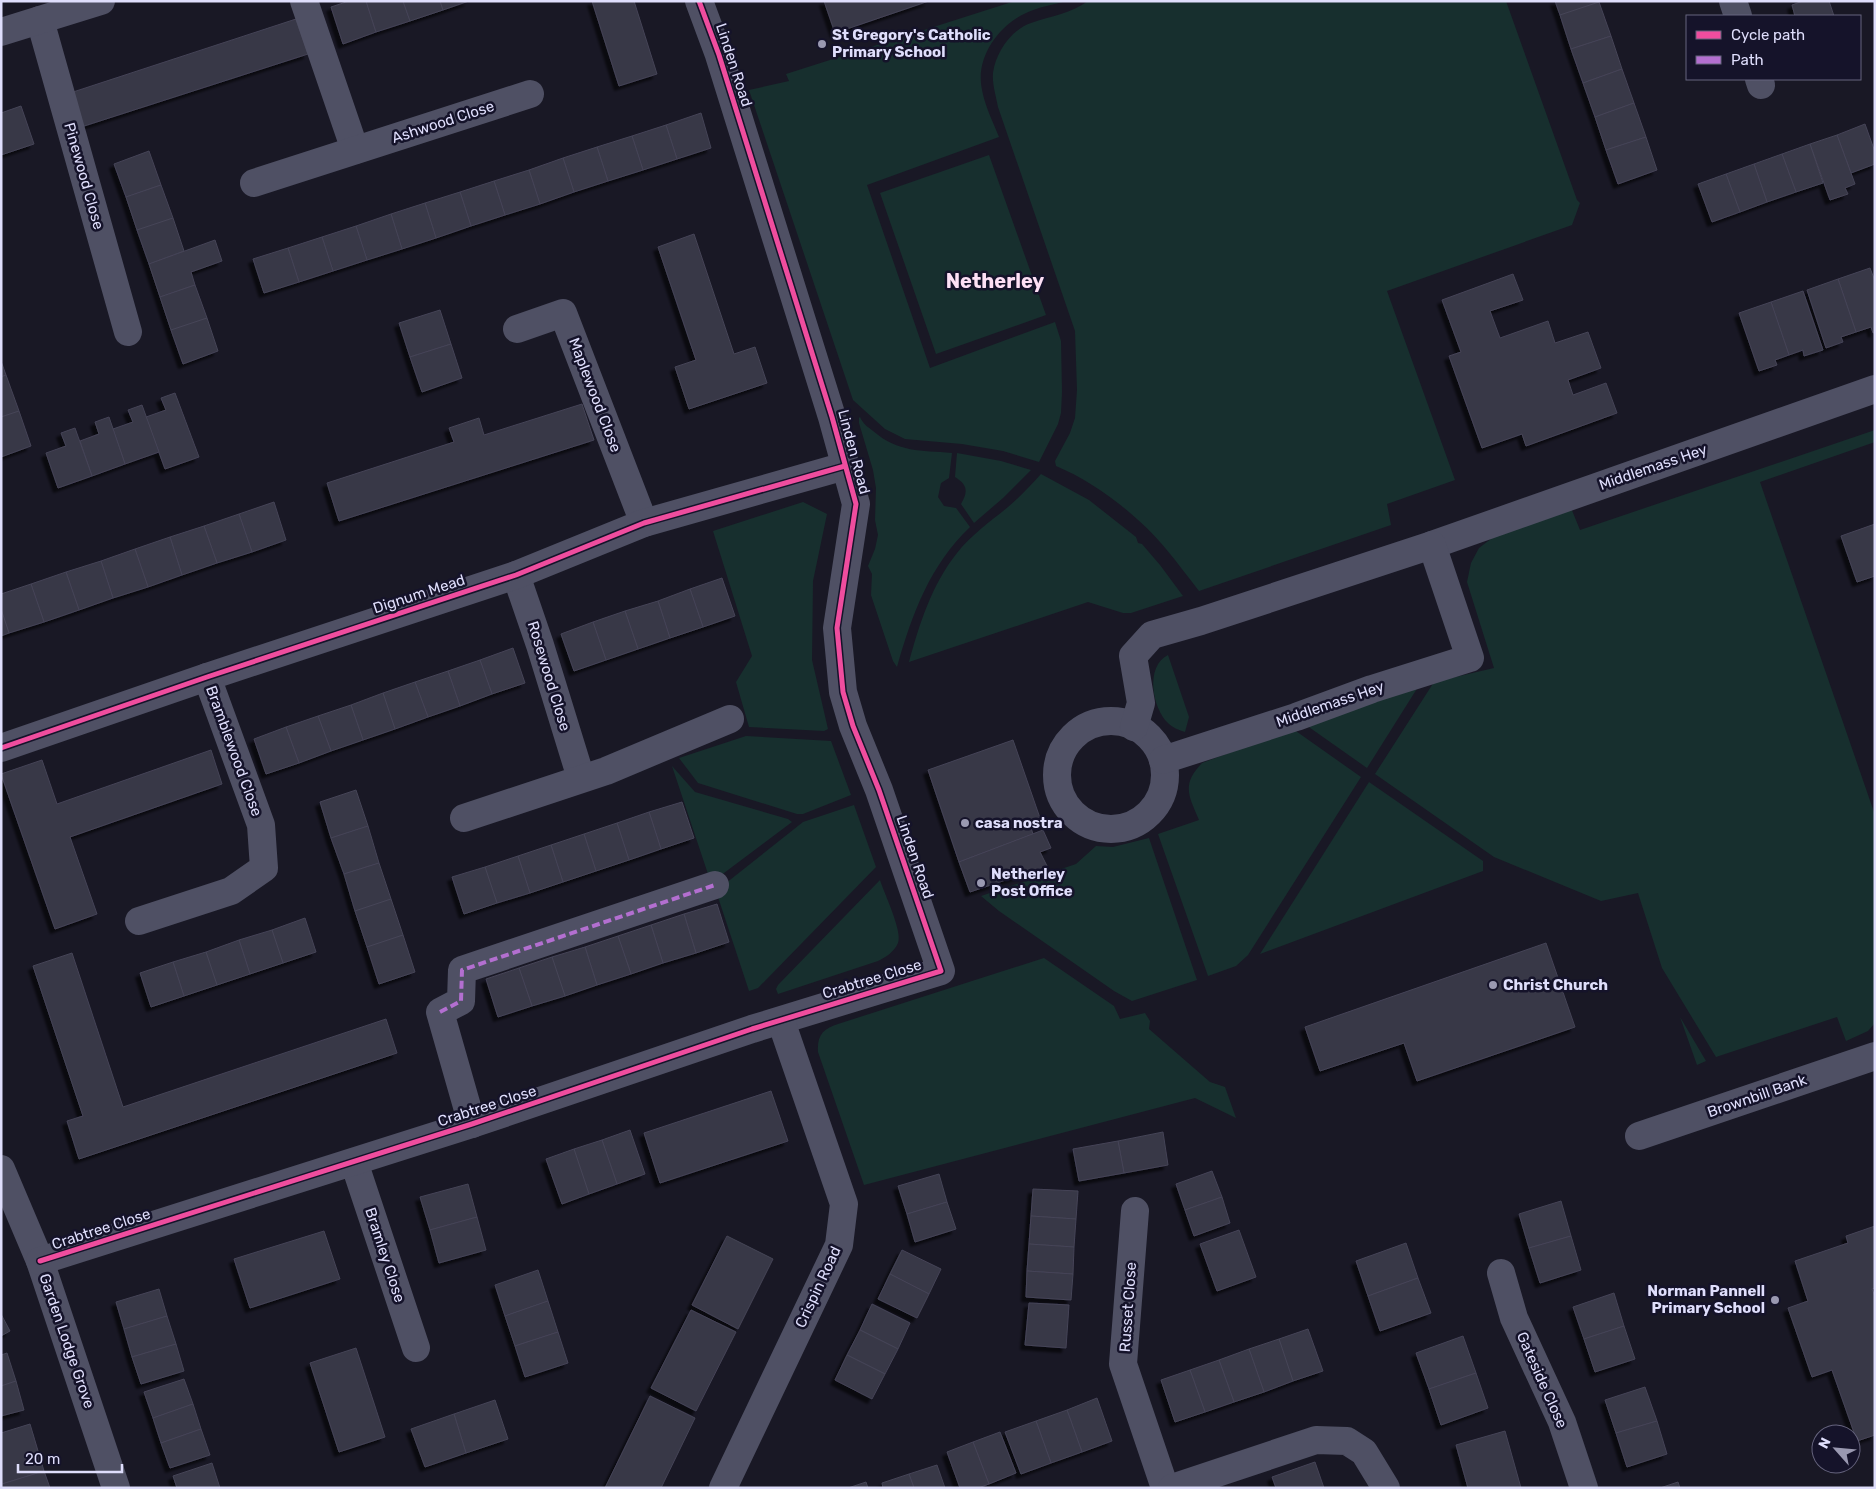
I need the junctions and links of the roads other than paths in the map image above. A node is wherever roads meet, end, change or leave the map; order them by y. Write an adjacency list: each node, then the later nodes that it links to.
1 (101, 1): 6 (street)
2 (304, 1): 9 (street)
3 (699, 1): 14 (street, Linden Road)
4 (1733, 1): 5 (street)
5 (1738, 15)
6 (40, 20): 7 (street); 12 (street, Pinewood Close)
7 (1, 32)
8 (530, 94): 9 (street, Ashwood Close)
9 (355, 150): 10 (street, Ashwood Close)
10 (254, 183)
11 (517, 330): 15 (street, Maplewood Close)
12 (128, 332)
13 (1875, 389): 16 (street, Middlemass Hey)
14 (845, 466): 15 (street, Dignum Mead); 27 (street, Linden Road)
15 (644, 523): 17 (street, Dignum Mead)
16 (1432, 545): 20 (street, Middlemass Hey); 22 (street, Middlemass Hey)
17 (516, 575): 18 (street, Dignum Mead); 23 (street, Rosewood Close)
18 (207, 677): 21 (street, Dignum Mead); 26 (street, Bramblewood Close)
19 (730, 719): 23 (street)
20 (1134, 727): 22 (street); 22 (street)
21 (1, 748)
22 (1162, 760)
23 (581, 778): 24 (street)
24 (464, 818)
25 (715, 885): 30 (street, Crabtree Close)
26 (139, 921)
27 (941, 971): 28 (street, Crabtree Close)
28 (781, 1021): 30 (street, Crabtree Close); 39 (street, Crispin Road)
29 (1875, 1056): 31 (street, Brownbill Bank)
30 (472, 1124): 32 (street, Crabtree Close)
31 (1639, 1136)
32 (354, 1162): 35 (street, Crabtree Close); 37 (street, Bramley Close)
33 (1, 1169): 35 (street, Garden Lodge Grove)
34 (1135, 1211): 40 (street, Russet Close)
35 (40, 1261): 38 (street, Garden Lodge Grove)
36 (1500, 1273): 43 (street, Gateside Close)
37 (416, 1348)
38 (116, 1488)
39 (723, 1488)
40 (1165, 1488)
41 (1172, 1488): 42 (street)
42 (1386, 1488)
43 (1584, 1488)

